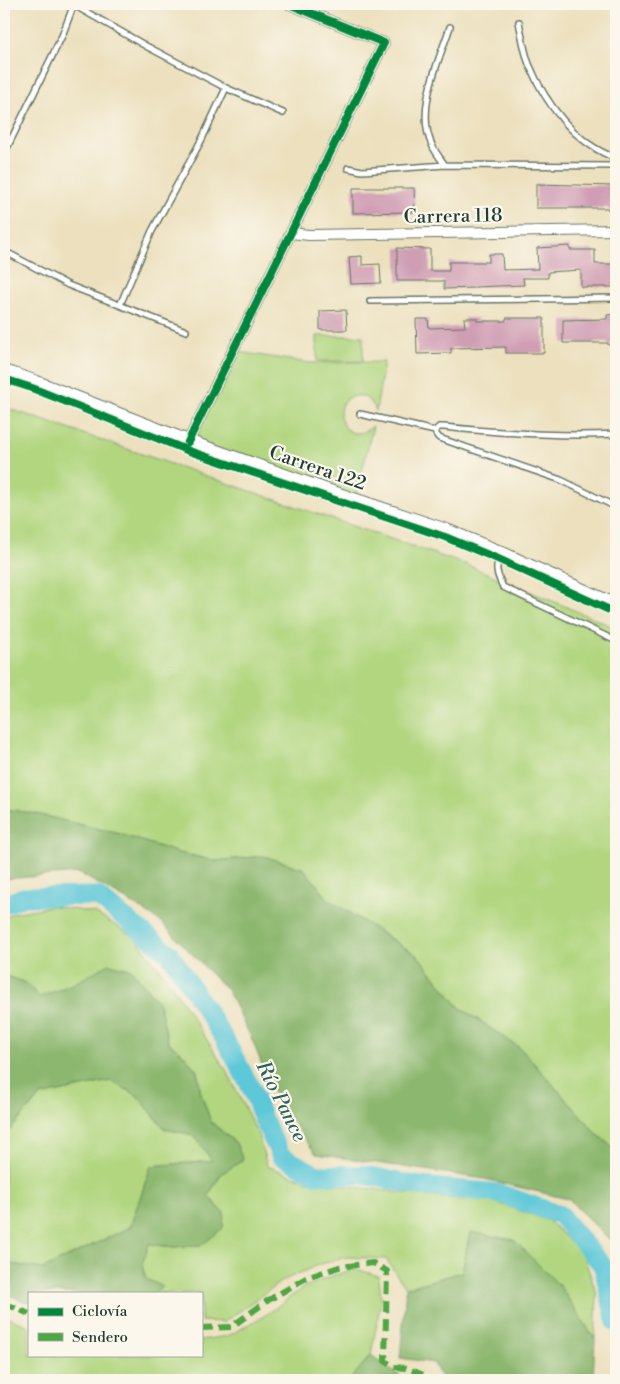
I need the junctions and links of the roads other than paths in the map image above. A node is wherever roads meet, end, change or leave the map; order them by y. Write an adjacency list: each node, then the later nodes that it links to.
1 (74, 4): 5 (lane); 7 (lane)
2 (289, 4): 13 (street)
3 (518, 22): 8 (lane)
4 (450, 27): 9 (lane)
5 (226, 88): 6 (lane); 17 (lane)
6 (284, 113)
7 (4, 154)
8 (616, 158)
9 (445, 165): 10 (lane); 11 (lane)
10 (616, 166)
11 (348, 168)
12 (616, 230): 13 (street, Carrera 118)
13 (291, 233): 23 (street)
14 (4, 251): 17 (lane)
15 (616, 298): 16 (lane)
16 (370, 301)
17 (120, 305): 18 (lane)
18 (186, 331)
19 (4, 372): 23 (street, Carrera 122)
20 (360, 414): 21 (lane)
21 (436, 431): 22 (lane); 24 (lane)
22 (616, 434)
23 (188, 442): 25 (street, Carrera 122)
24 (616, 507)
25 (500, 553): 26 (street, Carrera 122); 27 (lane)
26 (616, 606)
27 (616, 641)

